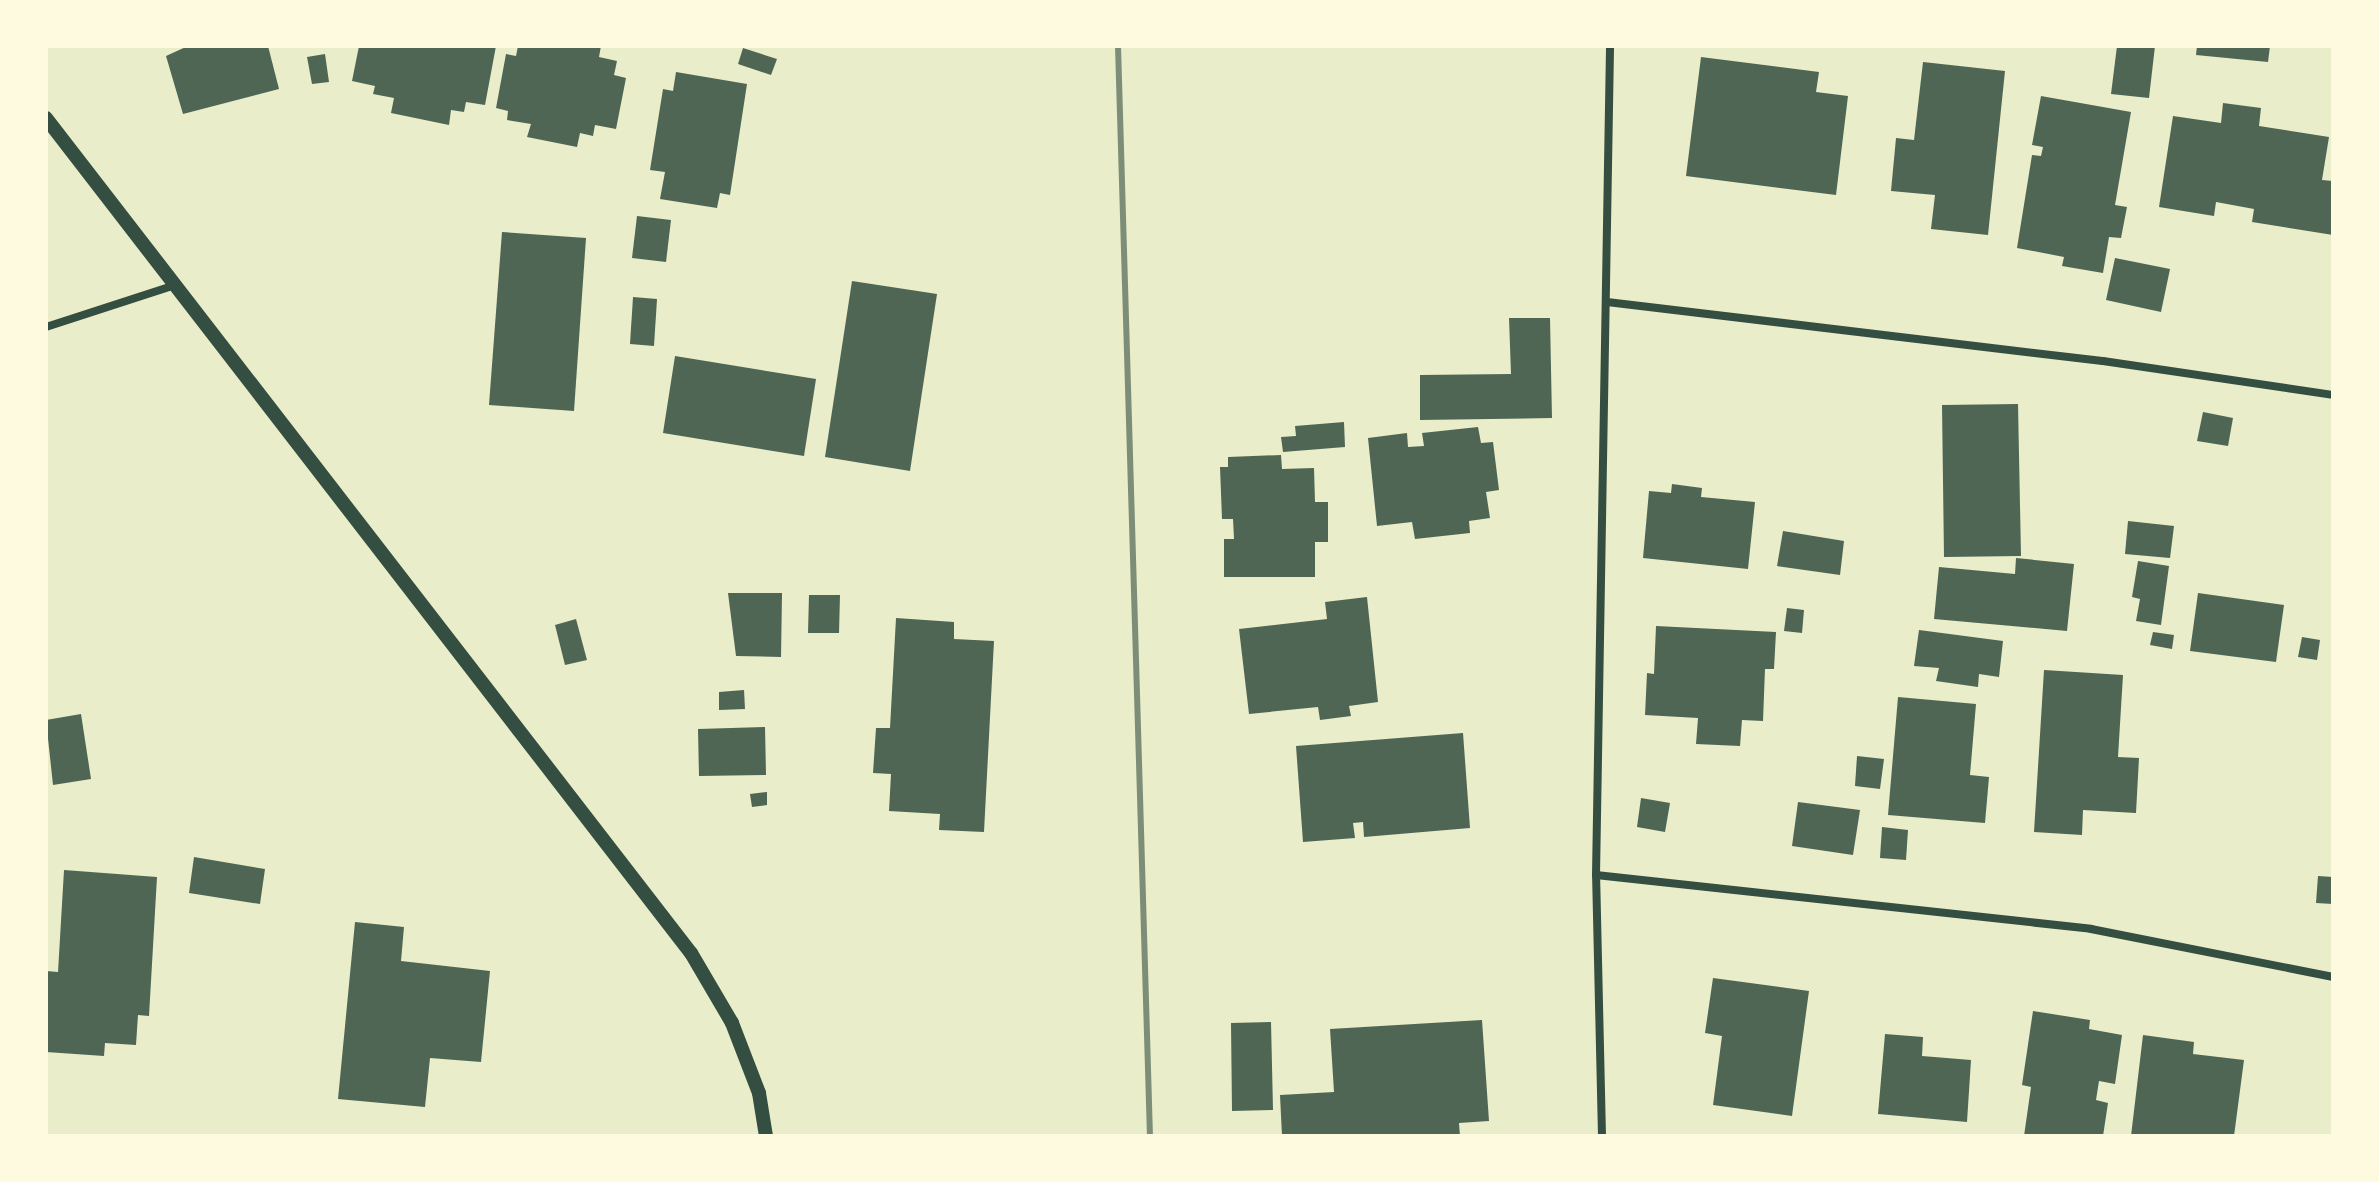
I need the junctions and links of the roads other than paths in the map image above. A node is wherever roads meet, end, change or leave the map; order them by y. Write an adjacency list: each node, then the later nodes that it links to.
1 (1610, 46): 4 (street)
2 (46, 118): 3 (street)
3 (175, 285): 5 (street); 9 (street)
4 (1607, 302): 6 (street); 7 (street)
5 (46, 327)
6 (2333, 395)
7 (1596, 875): 8 (street); 10 (street)
8 (2333, 977)
9 (766, 1136)
10 (1602, 1136)

